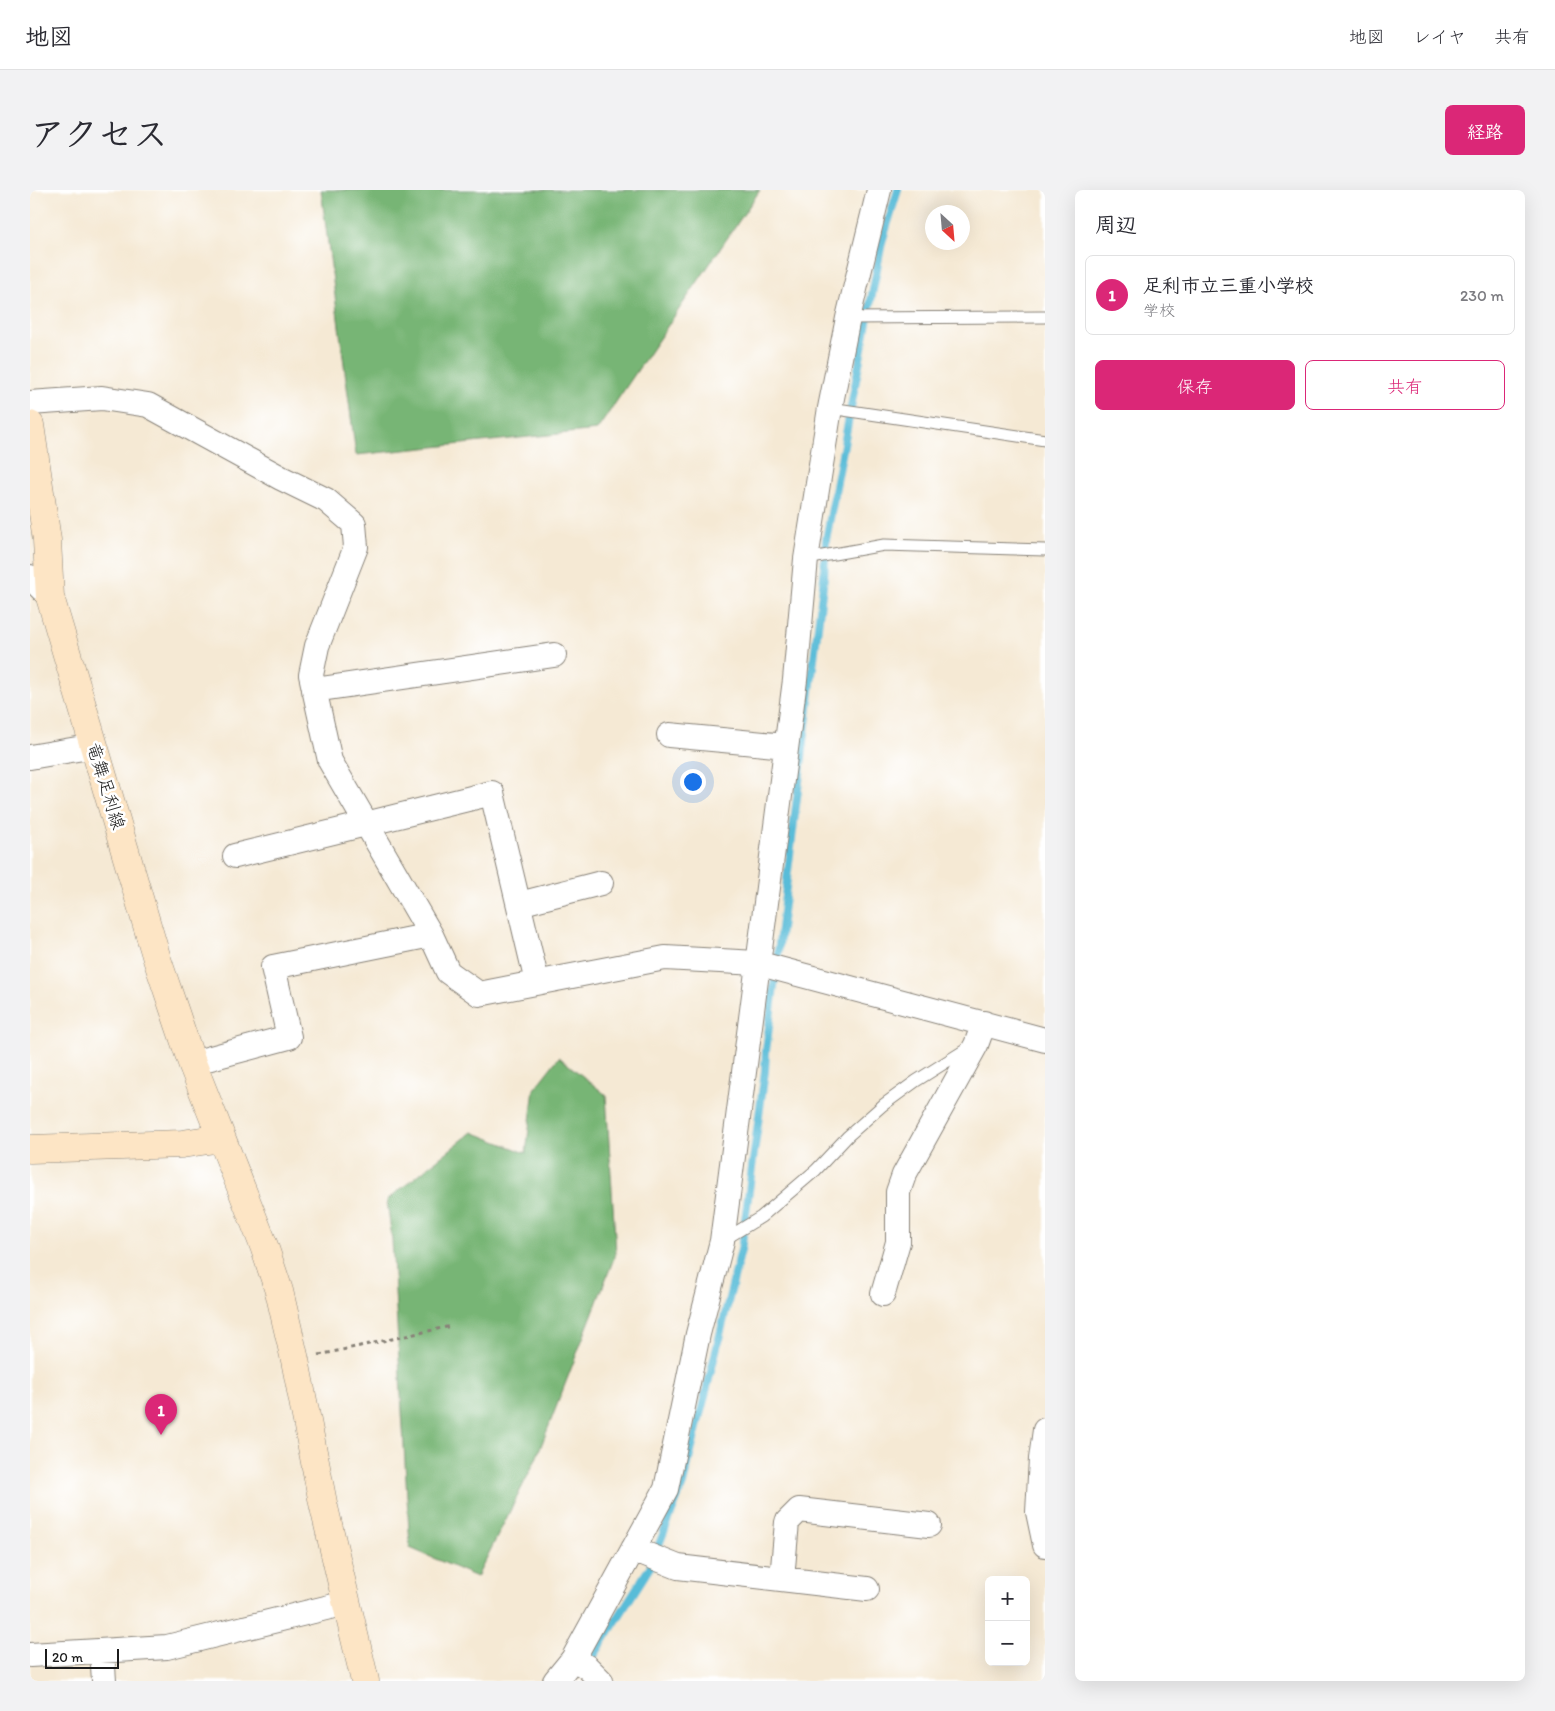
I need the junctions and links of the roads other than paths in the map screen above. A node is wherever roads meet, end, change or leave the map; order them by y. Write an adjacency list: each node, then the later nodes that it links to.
1 (879, 190): 3 (street)
2 (1045, 317): 3 (lane)
3 (848, 318): 5 (street)
4 (30, 403): 13 (street)
5 (830, 408): 7 (lane); 9 (street)
6 (30, 425): 11 (street, 竜舞足利線)
7 (1045, 440)
8 (1045, 550): 9 (lane)
9 (806, 559): 16 (street)
10 (30, 577): 11 (street)
11 (50, 597): 15 (street, 竜舞足利線)
12 (554, 655): 13 (street)
13 (314, 690): 18 (street)
14 (669, 735): 16 (street)
15 (95, 746): 17 (street); 27 (street, 竜舞足利線)
16 (786, 746): 23 (street)
17 (30, 757)
18 (367, 823): 19 (street); 21 (street); 22 (street)
19 (235, 856)
20 (601, 883): 21 (street)
21 (519, 904): 24 (street)
22 (431, 935): 24 (street); 27 (street)
23 (757, 963): 24 (street); 25 (street); 30 (street)
24 (538, 982)
25 (980, 1034): 26 (street); 30 (lane); 31 (street)
26 (1045, 1040)
27 (192, 1063): 28 (street, 竜舞足利線)
28 (221, 1138): 29 (street); 38 (street, 竜舞足利線)
29 (30, 1149)
30 (722, 1241): 35 (street)
31 (883, 1294)
32 (1045, 1430): 34 (street)
33 (929, 1525): 36 (street)
34 (1045, 1545)
35 (633, 1549): 36 (street); 41 (street)
36 (782, 1579): 37 (street)
37 (867, 1589)
38 (346, 1603): 39 (street); 43 (street, 竜舞足利線)
39 (102, 1651): 40 (street); 42 (street)
40 (30, 1656)
41 (573, 1659): 44 (street); 45 (street)
42 (104, 1681)
43 (365, 1681)
44 (554, 1681)
45 (601, 1681)

